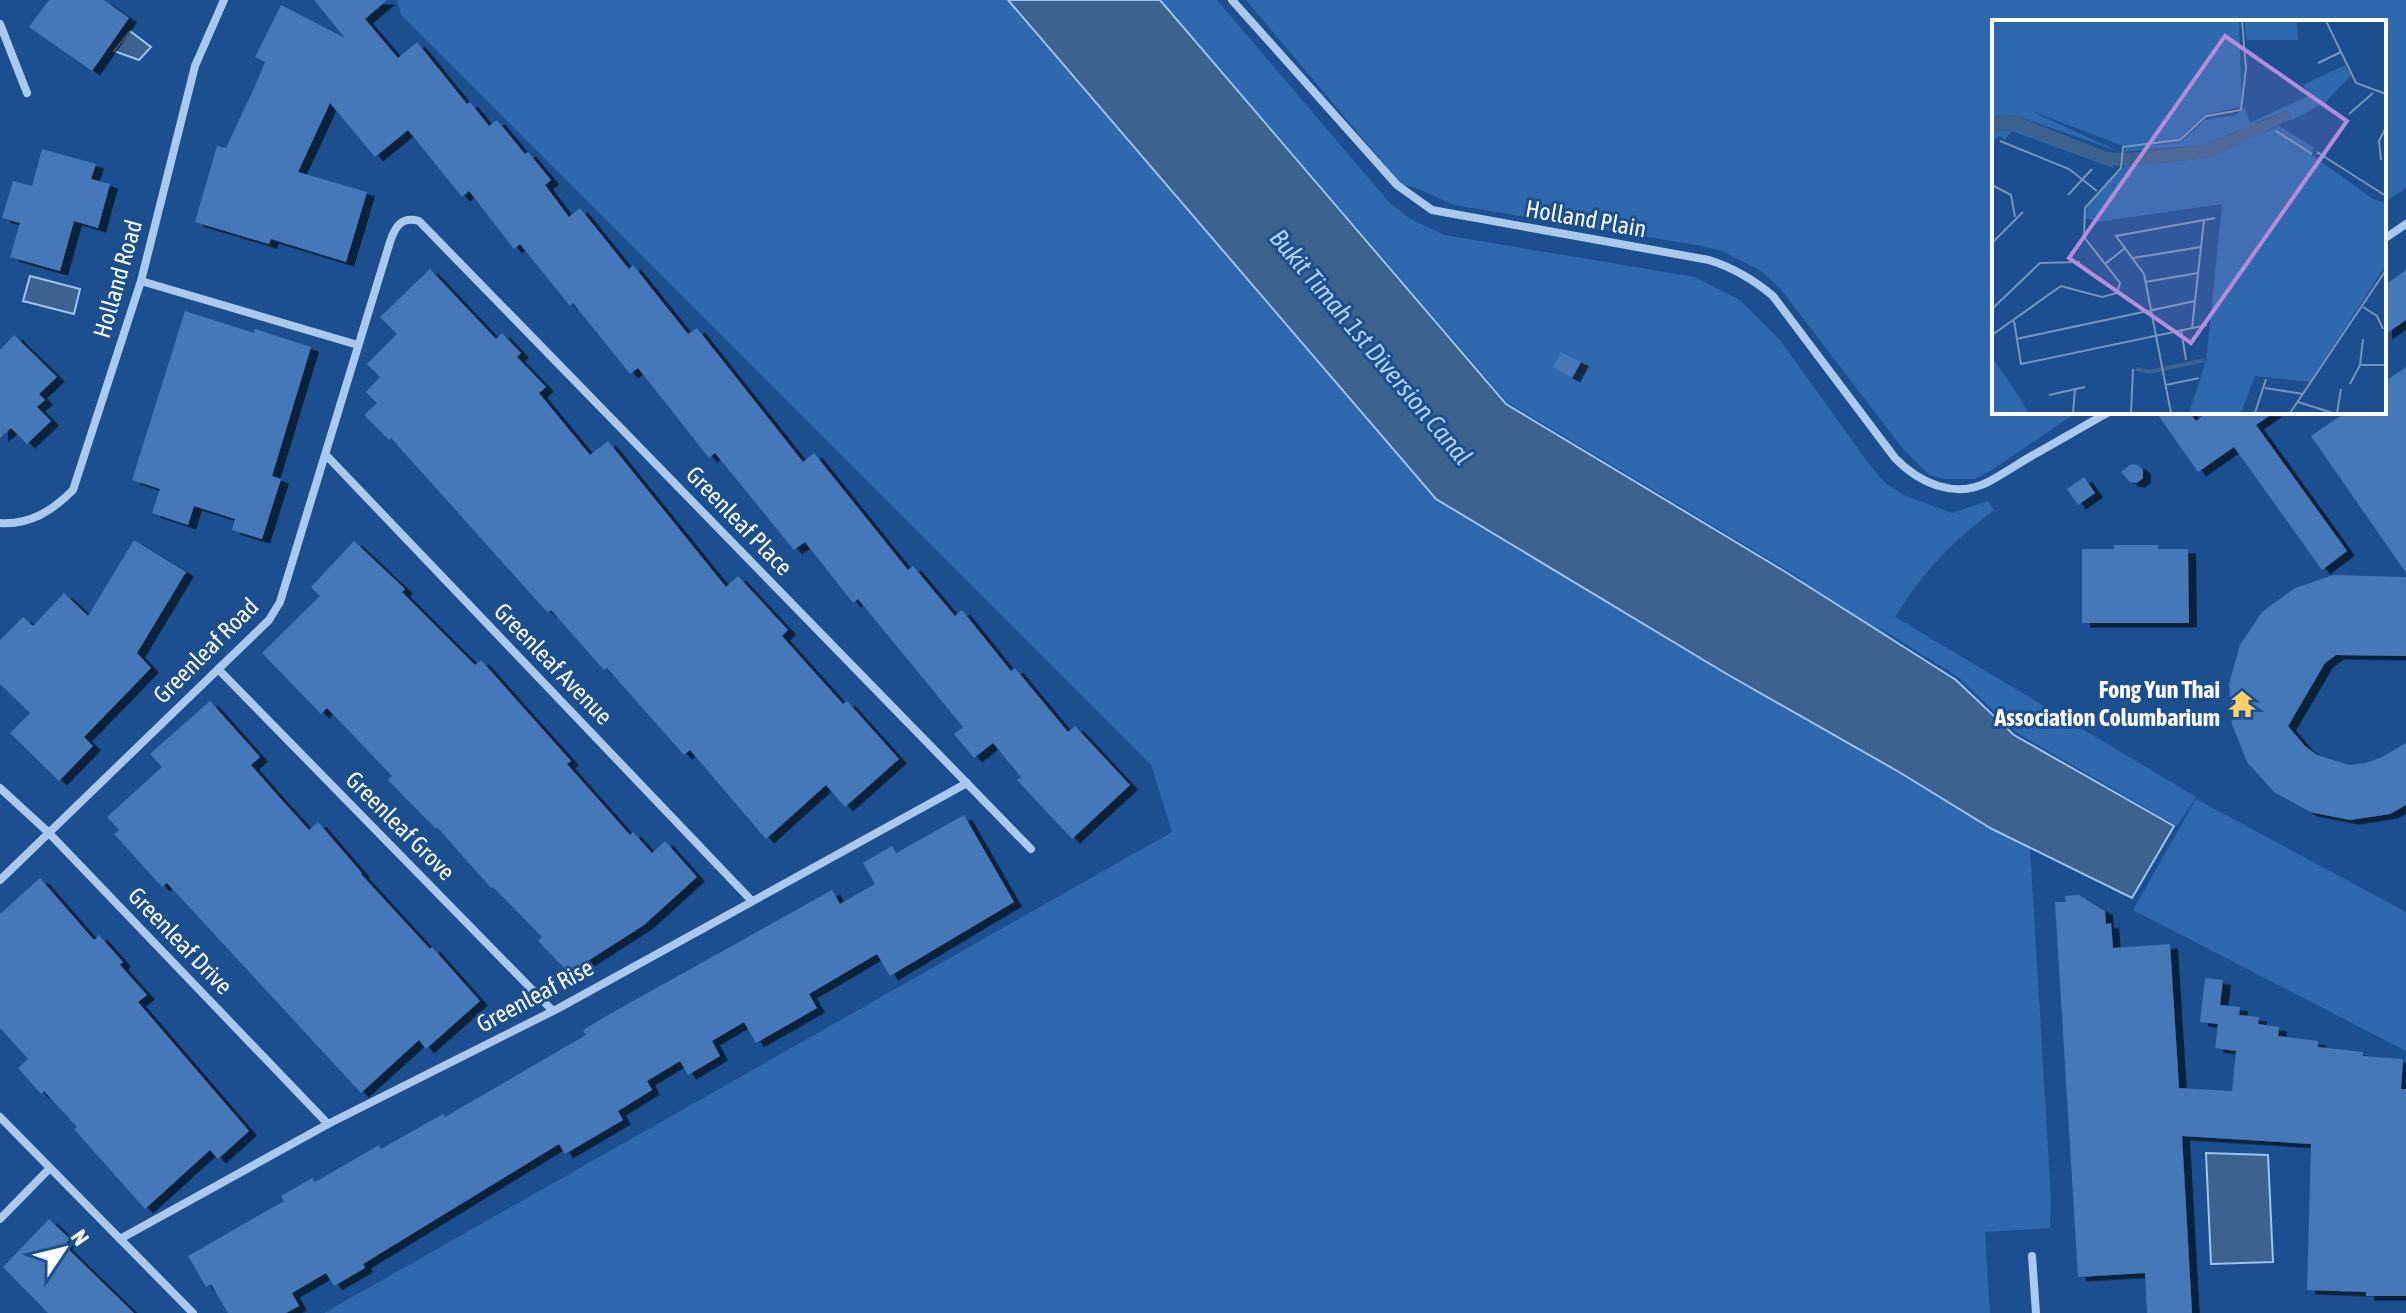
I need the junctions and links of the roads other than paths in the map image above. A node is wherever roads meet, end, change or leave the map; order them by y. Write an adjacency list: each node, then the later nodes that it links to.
1 (224, 0): 8 (street, Holland Road)
2 (1232, 0): 10 (street, Holland Plain)
3 (0, 24): 4 (street)
4 (27, 93)
5 (419, 221): 9 (street, Greenleaf Road); 14 (street, Greenleaf Place)
6 (2406, 224): 7 (street)
7 (2386, 238)
8 (141, 281): 9 (street); 12 (street, Holland Road)
9 (358, 345): 11 (street, Greenleaf Road)
10 (2106, 414)
11 (326, 455): 13 (street, Greenleaf Road); 19 (street, Greenleaf Avenue)
12 (0, 523)
13 (218, 669): 16 (street, Greenleaf Road); 20 (street, Greenleaf Grove)
14 (967, 783): 17 (street, Greenleaf Place); 19 (street, Greenleaf Rise)
15 (0, 788): 16 (street, Greenleaf Drive)
16 (48, 832): 18 (street, Greenleaf Road); 22 (street, Greenleaf Drive)
17 (1031, 849)
18 (0, 880)
19 (751, 900): 20 (street, Greenleaf Rise)
20 (553, 1011): 22 (street, Greenleaf Rise)
21 (0, 1117): 23 (street)
22 (328, 1124): 25 (street, Greenleaf Rise)
23 (50, 1168): 24 (street); 25 (street)
24 (0, 1219)
25 (120, 1239): 27 (street)
26 (2032, 1256): 28 (street)
27 (193, 1313)
28 (2036, 1313)

